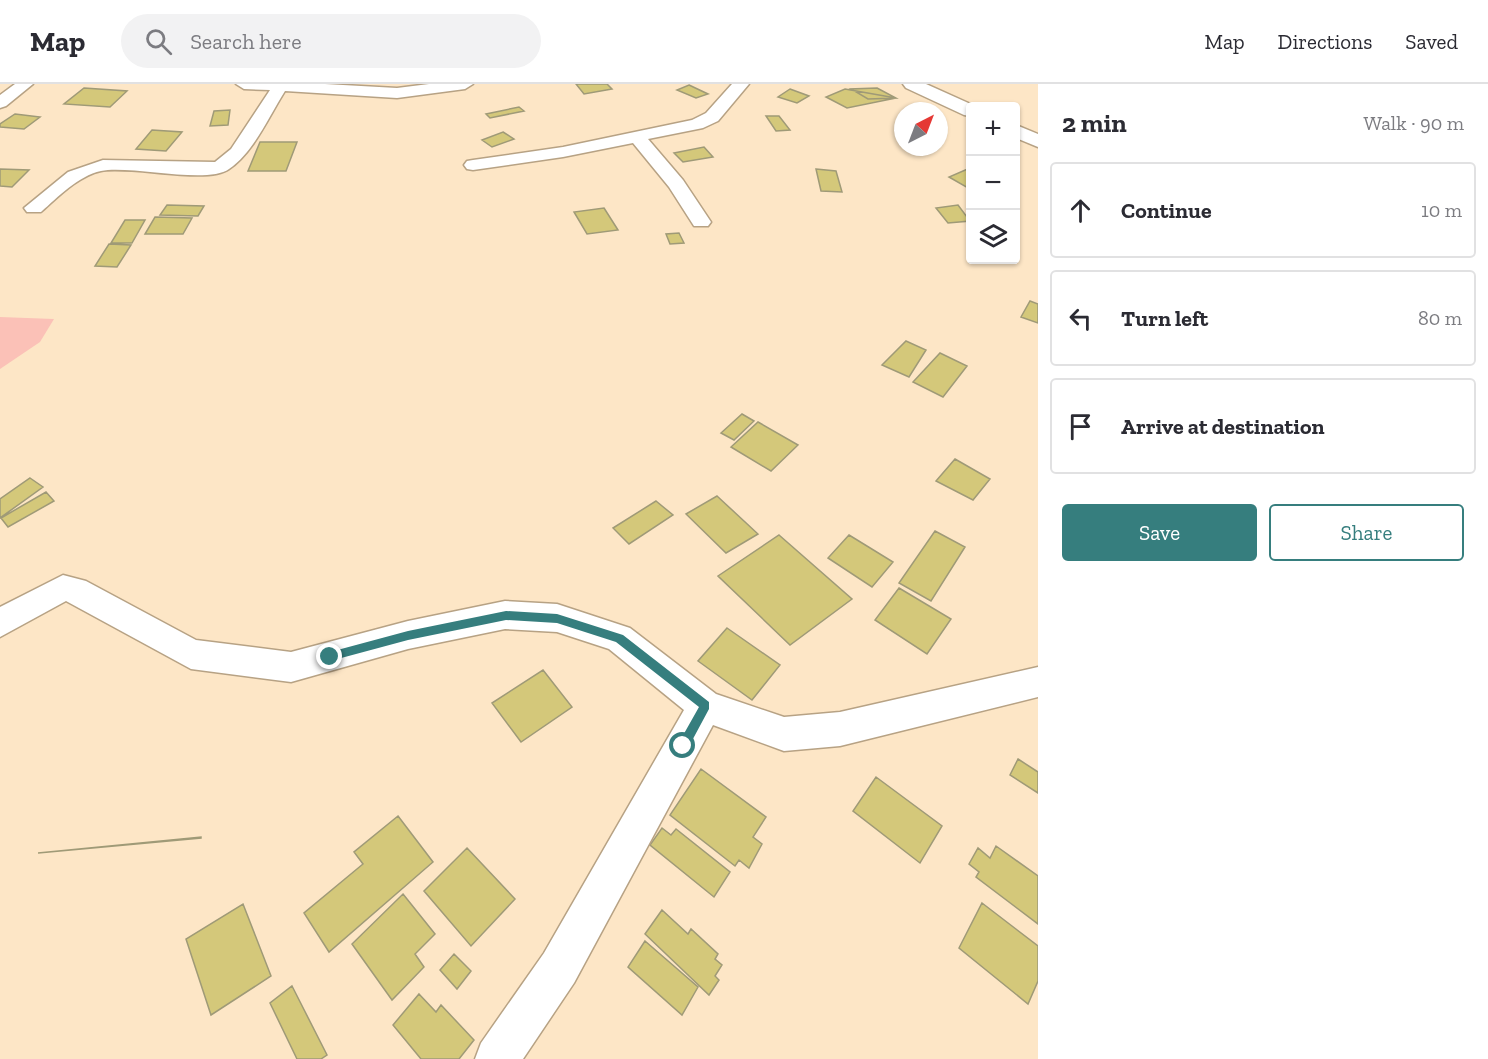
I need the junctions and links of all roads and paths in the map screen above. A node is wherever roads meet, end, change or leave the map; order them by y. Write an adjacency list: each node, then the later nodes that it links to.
1 (26, 84): 7 (street)
2 (244, 84): 6 (street)
3 (465, 84): 6 (street)
4 (741, 84): 10 (street)
5 (912, 84): 8 (street)
6 (281, 86): 13 (street)
7 (0, 102)
8 (966, 109)
9 (1020, 133): 11 (street)
10 (638, 138): 12 (street); 14 (street)
11 (1038, 141)
12 (473, 165)
13 (34, 208)
14 (701, 222)
15 (0, 623): 17 (street)
16 (1038, 682): 17 (street)
17 (705, 706): 18 (street)
18 (497, 1059)

